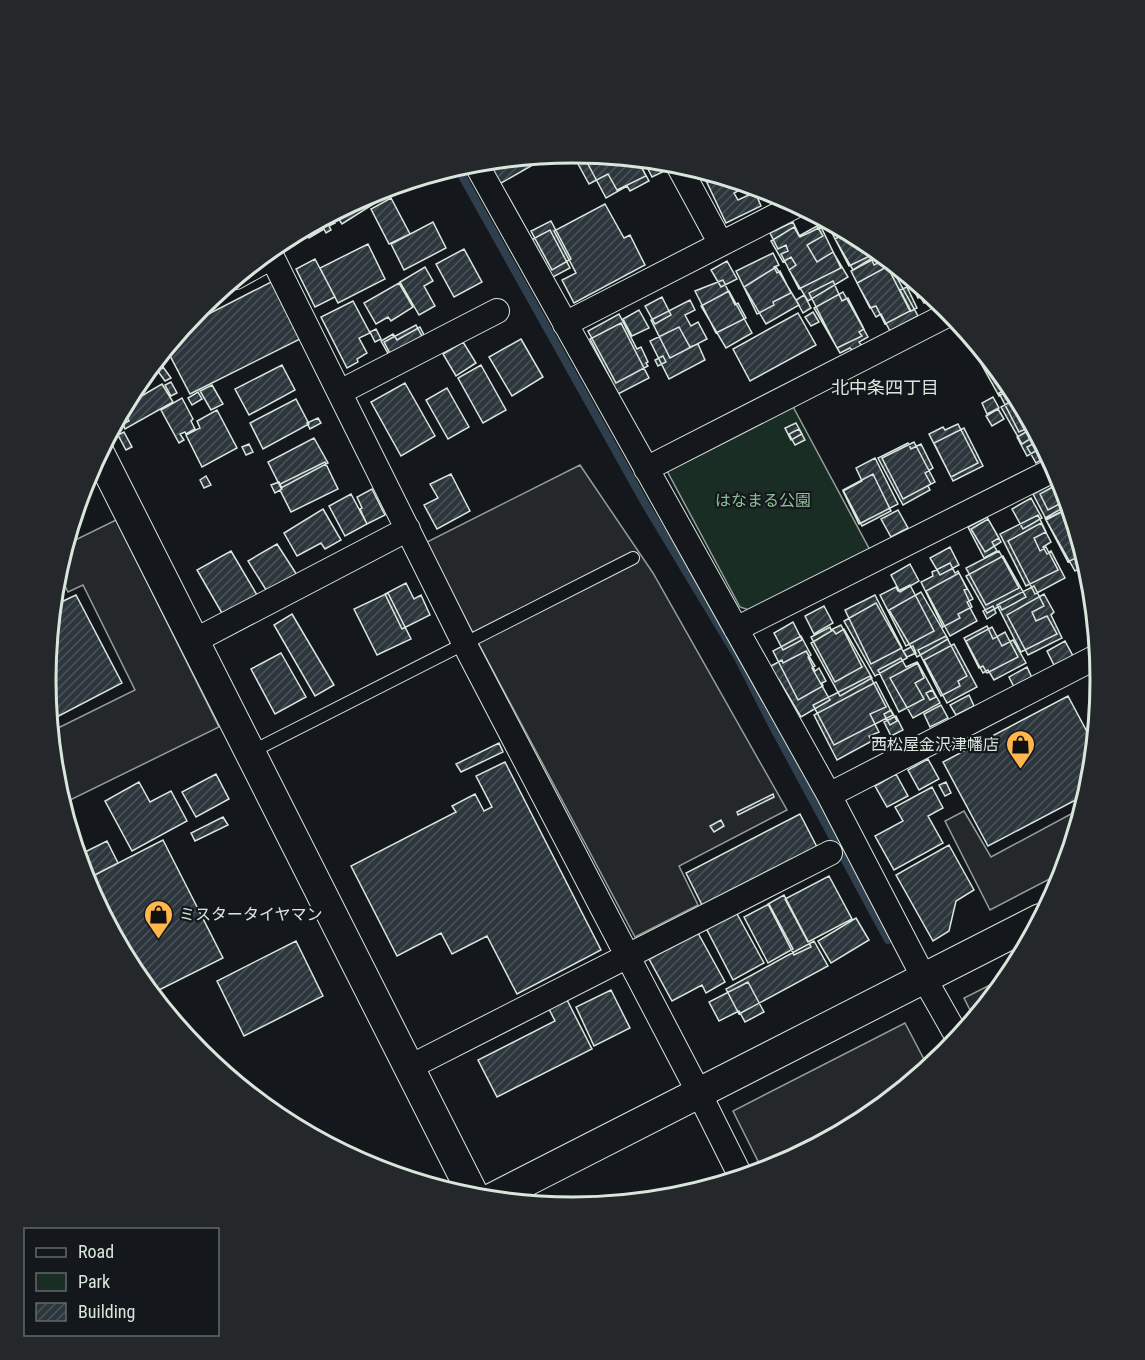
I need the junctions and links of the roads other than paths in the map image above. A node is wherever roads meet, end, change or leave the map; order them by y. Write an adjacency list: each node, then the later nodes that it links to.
1 (480, 171): 8 (street)
2 (684, 176): 4 (street)
3 (787, 210): 4 (street)
4 (721, 244): 8 (street)
5 (273, 259): 9 (street)
6 (497, 311): 9 (street)
7 (942, 318): 11 (street)
8 (566, 324): 11 (street)
9 (340, 392): 13 (street)
10 (104, 463): 16 (street)
11 (646, 469): 15 (street)
12 (1046, 473): 15 (street)
13 (408, 529): 16 (street); 17 (street)
14 (633, 558): 17 (lane)
15 (736, 629): 20 (street)
16 (194, 641): 19 (street)
17 (464, 643): 19 (lane); 23 (street)
18 (1089, 661): 20 (street)
19 (250, 753): 26 (street)
20 (829, 795): 24 (street)
21 (830, 853): 23 (street)
22 (1027, 926): 24 (street)
23 (627, 956): 26 (street); 27 (street)
24 (924, 978): 25 (street); 27 (street)
25 (953, 1029)
26 (410, 1067): 29 (street)
27 (699, 1093): 28 (street); 30 (street)
28 (737, 1170)
29 (469, 1186)
30 (505, 1193)

